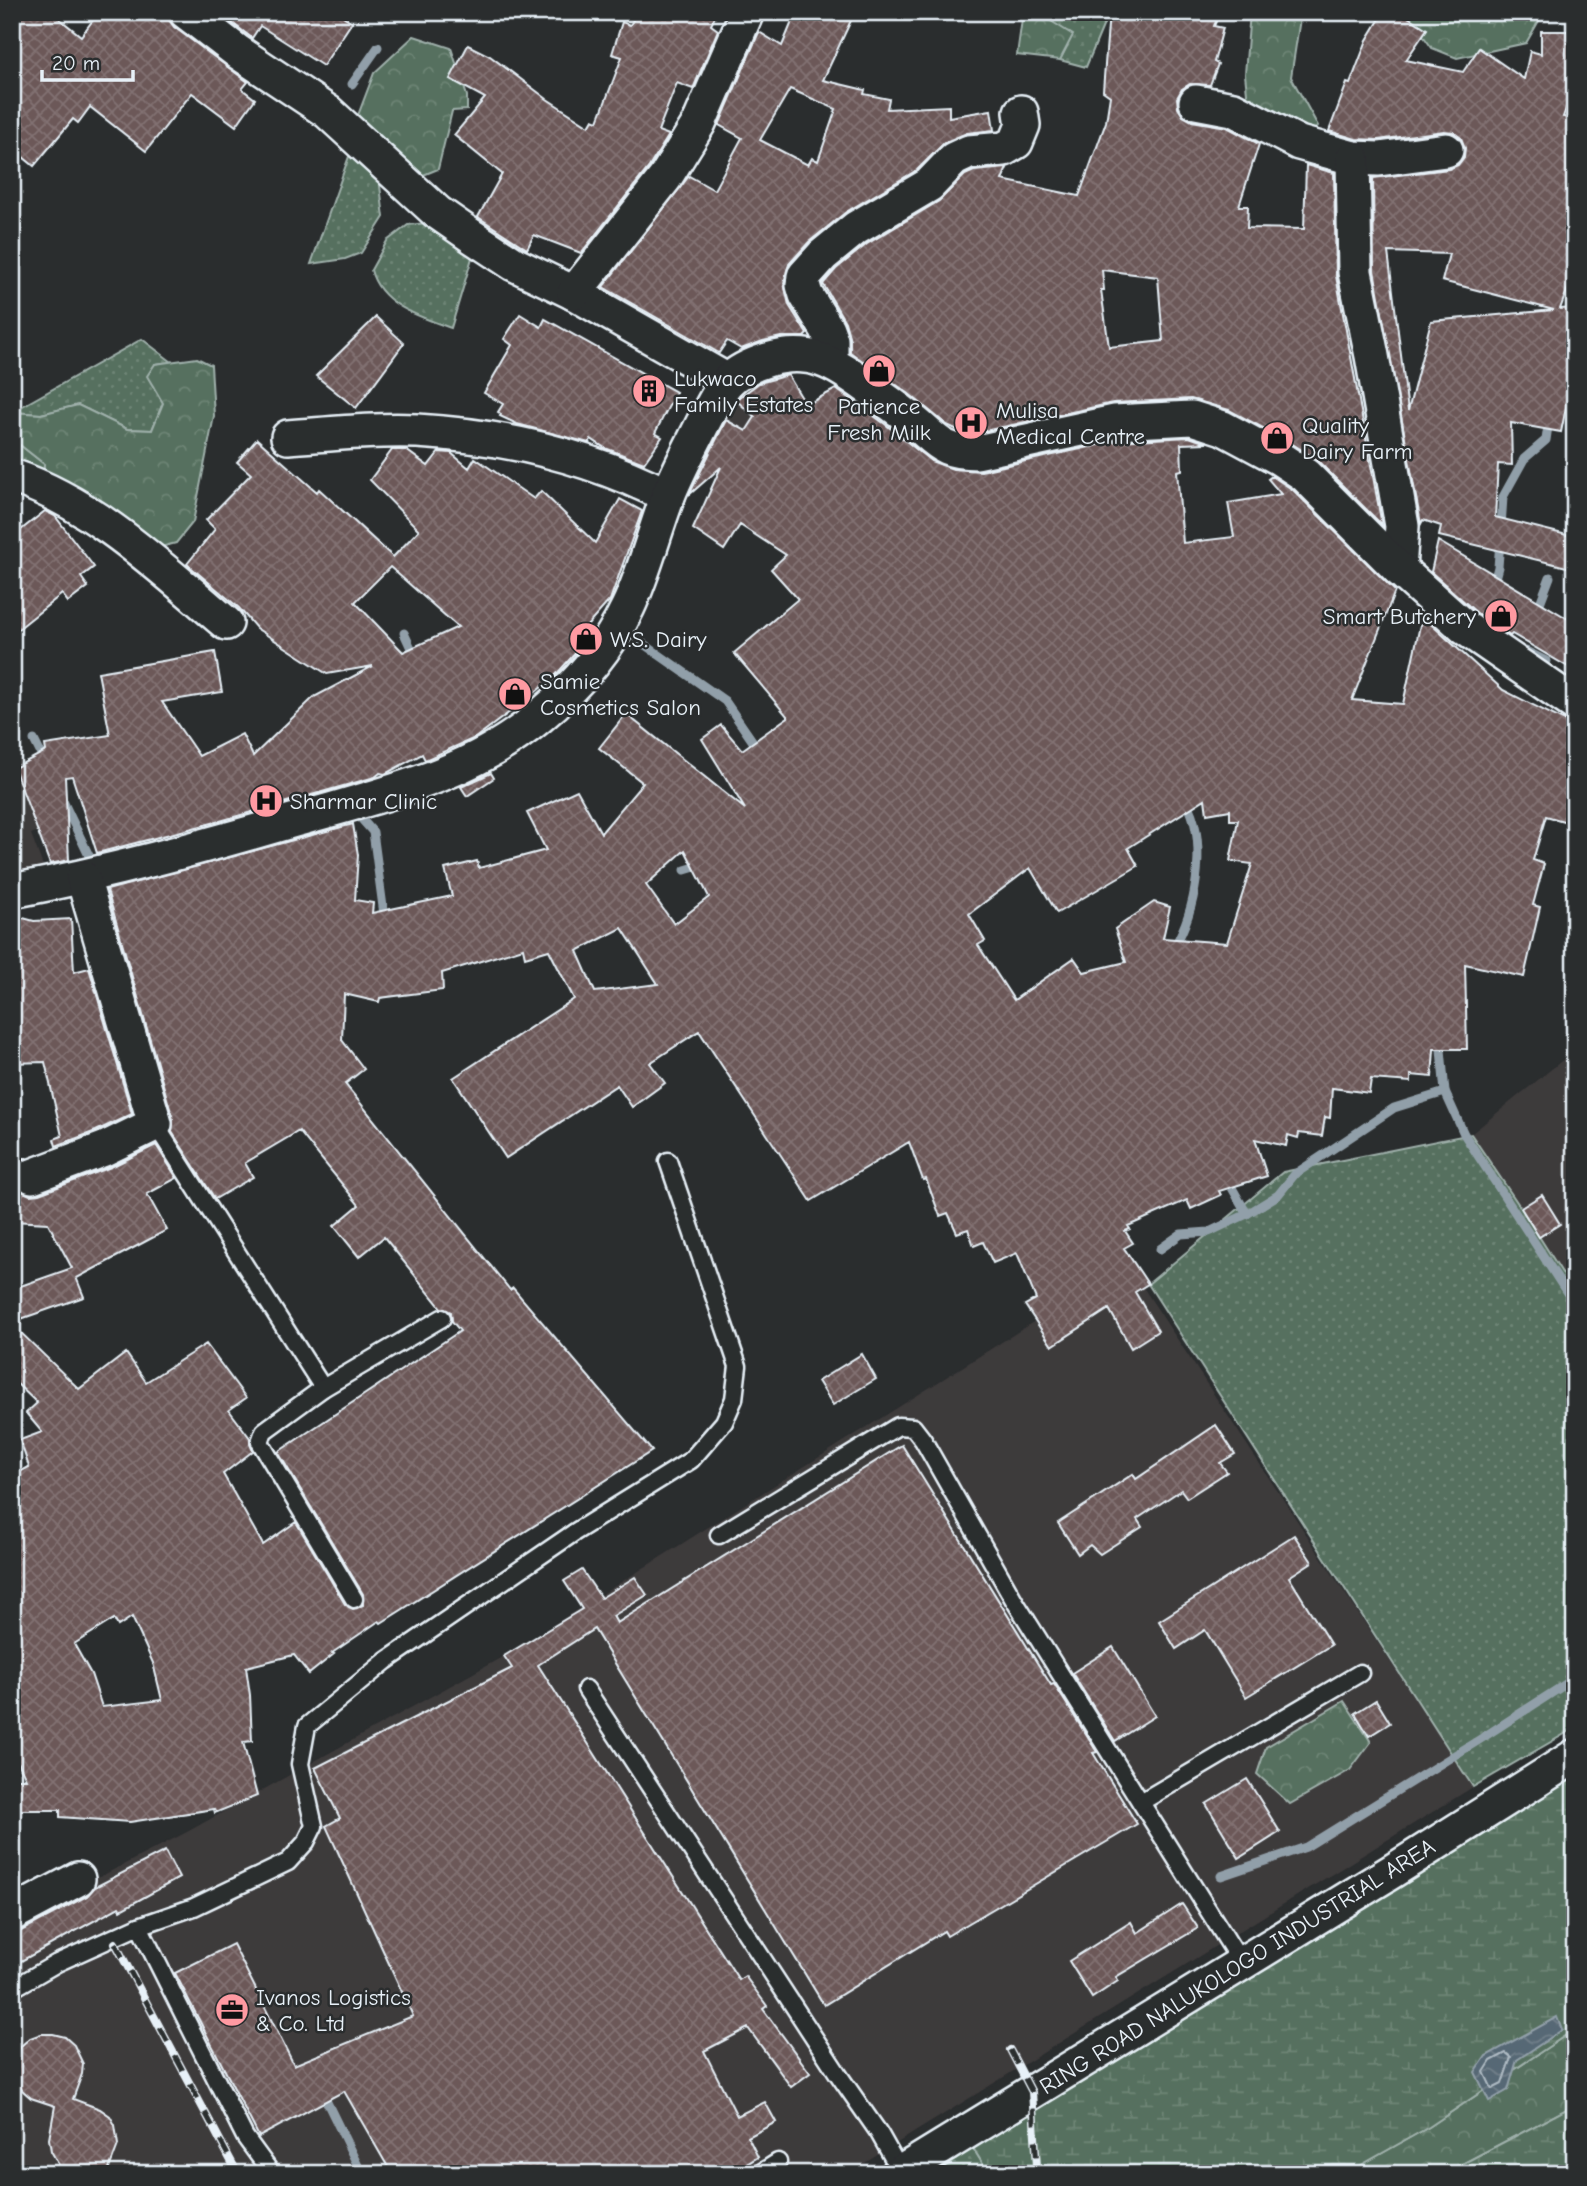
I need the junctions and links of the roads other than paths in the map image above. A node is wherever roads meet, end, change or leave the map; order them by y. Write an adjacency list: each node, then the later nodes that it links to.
1 (187, 12): 7 (street)
2 (747, 12): 7 (street)
3 (1196, 102): 6 (street)
4 (1021, 112): 8 (street)
5 (1446, 150): 6 (street)
6 (1353, 158): 13 (street)
7 (574, 293): 9 (street)
8 (831, 361): 9 (street); 13 (street)
9 (728, 381): 12 (street)
10 (288, 437): 12 (street)
11 (12, 476): 14 (street)
12 (668, 496): 16 (street)
13 (1399, 569): 15 (street)
14 (226, 623)
15 (1575, 704)
16 (83, 878): 17 (street); 18 (street)
17 (12, 891)
18 (155, 1124): 20 (street); 22 (lane)
19 (668, 1161): 31 (lane)
20 (32, 1176)
21 (442, 1318): 22 (lane)
22 (323, 1388): 24 (lane)
23 (719, 1535): 28 (lane)
24 (354, 1599)
25 (1360, 1673): 28 (lane)
26 (586, 1689): 35 (lane)
27 (1575, 1756): 32 (street, RING ROAD NALUKOLOGO INDUSTRIAL AREA)
28 (1141, 1802): 32 (lane)
29 (78, 1879): 30 (street)
30 (12, 1914)
31 (139, 1926): 33 (lane); 36 (lane)
32 (1242, 1964): 35 (street, RING ROAD NALUKOLOGO INDUSTRIAL AREA)
33 (12, 1989)
34 (778, 2162): 37 (lane)
35 (899, 2173)
36 (272, 2174)
37 (759, 2174)

